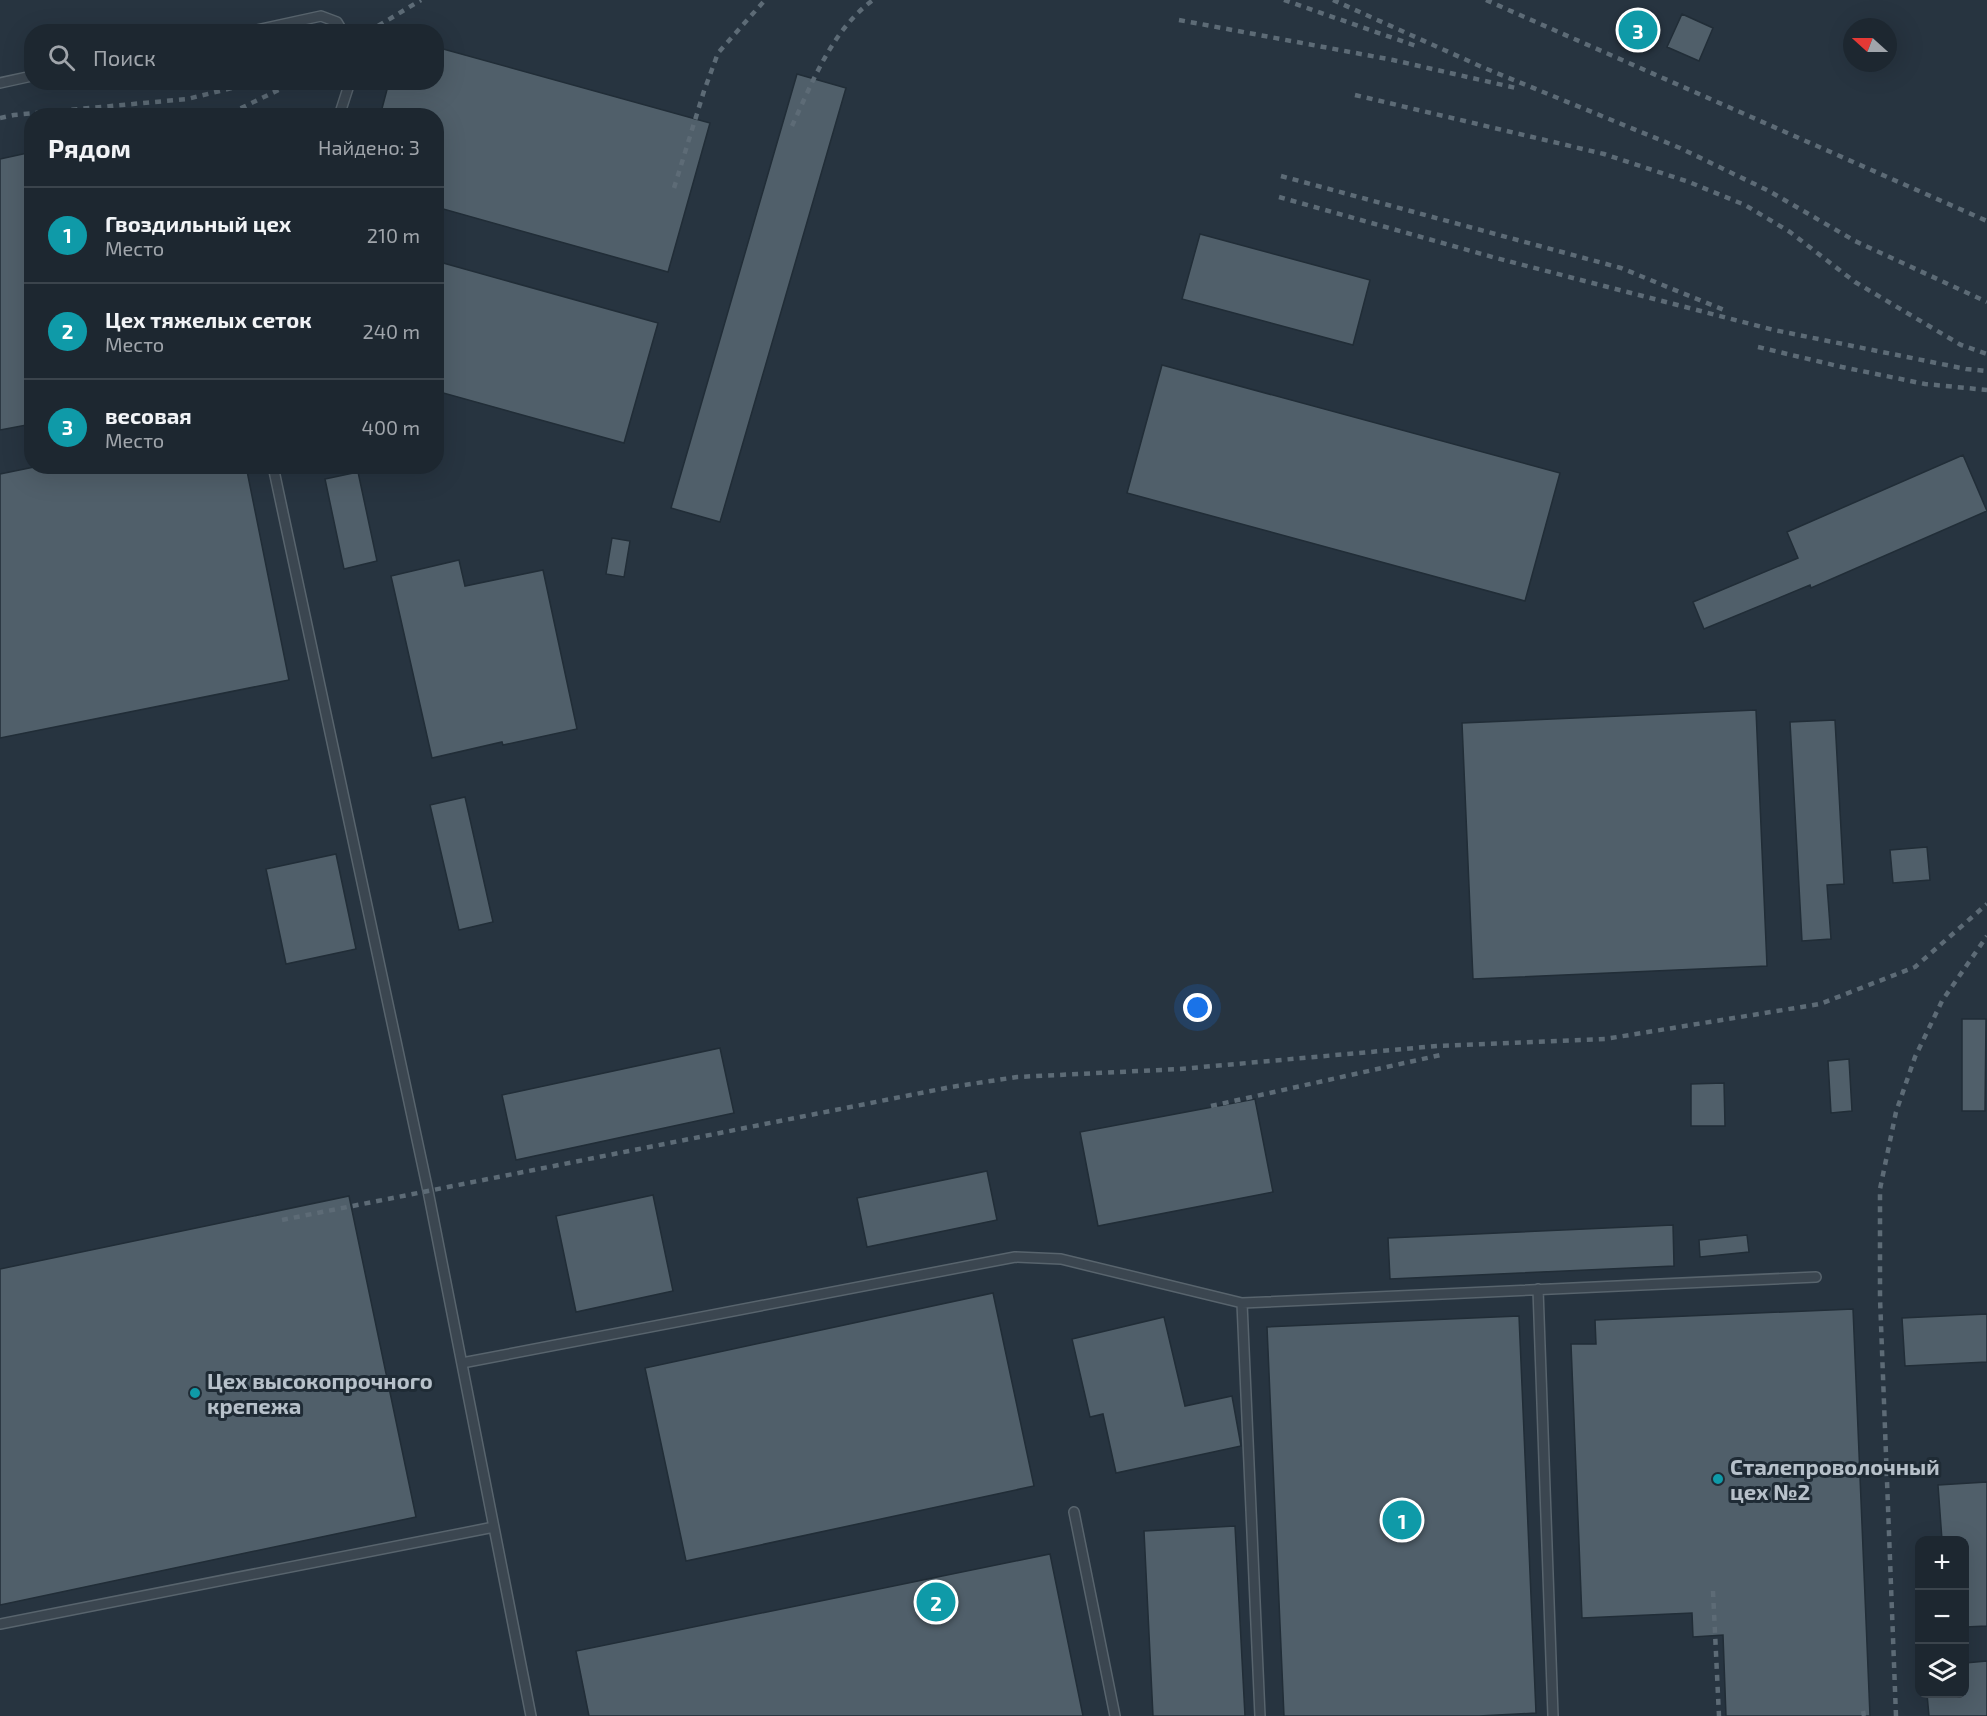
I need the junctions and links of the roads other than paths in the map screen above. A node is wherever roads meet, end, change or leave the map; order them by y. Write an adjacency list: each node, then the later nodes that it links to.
1 (284, 24): 2 (lane)
2 (338, 24)
3 (24, 78): 4 (lane)
4 (0, 83)
5 (347, 90): 6 (lane)
6 (342, 108)
7 (275, 474): 11 (lane)
8 (1816, 1277): 9 (lane)
9 (1538, 1289): 10 (lane); 18 (lane)
10 (1242, 1303): 11 (lane); 17 (lane)
11 (462, 1363): 13 (lane)
12 (1074, 1512): 16 (lane)
13 (494, 1527): 14 (lane); 15 (lane)
14 (0, 1624)
15 (531, 1716)
16 (1115, 1716)
17 (1260, 1716)
18 (1553, 1716)

